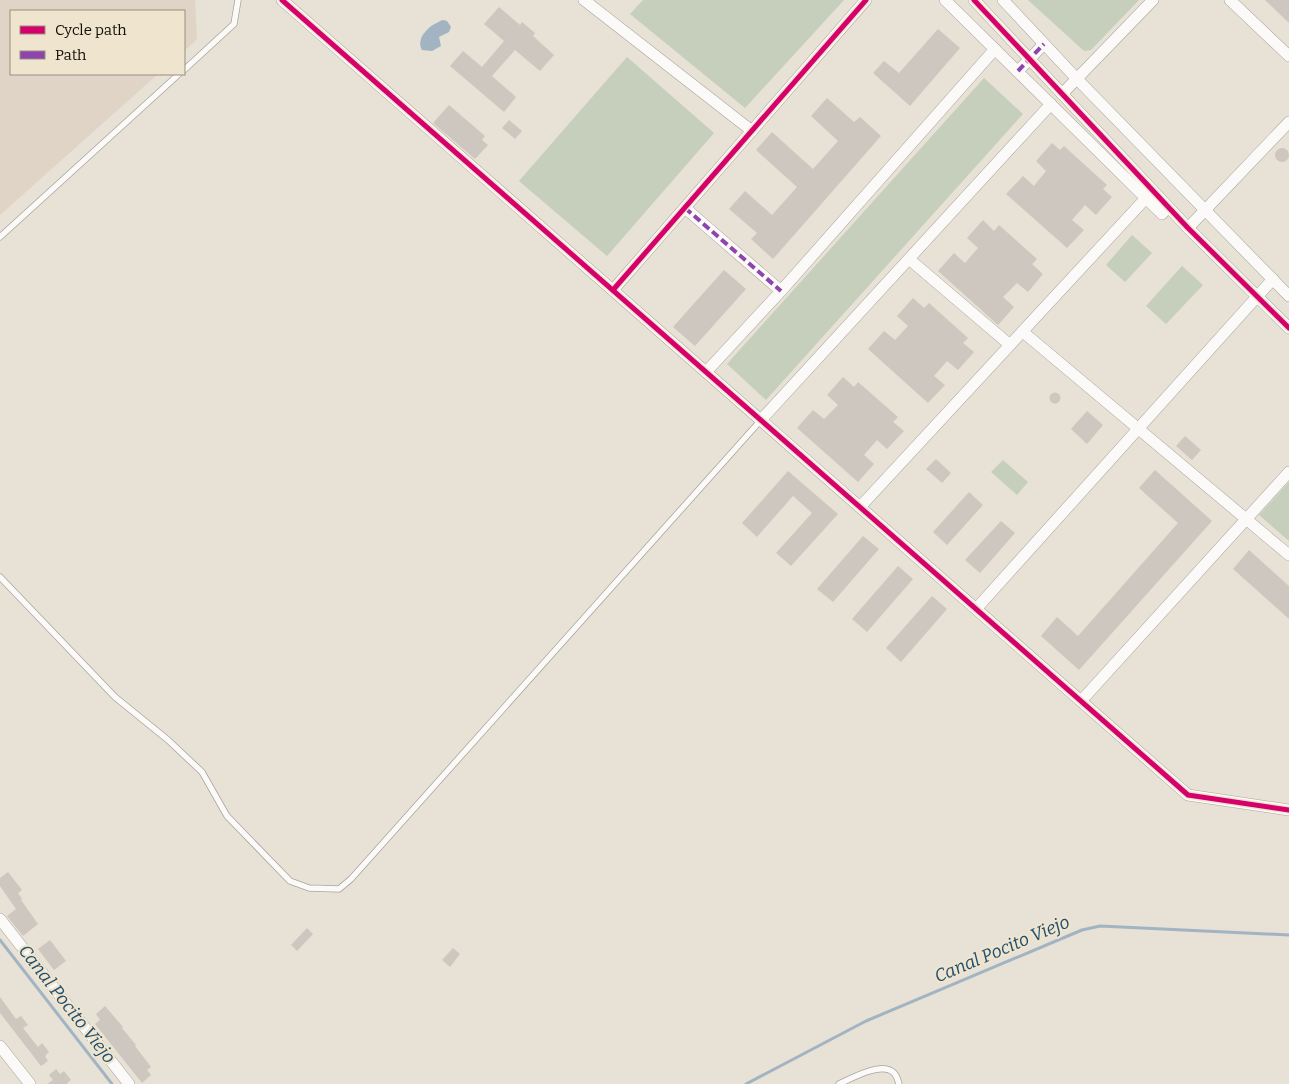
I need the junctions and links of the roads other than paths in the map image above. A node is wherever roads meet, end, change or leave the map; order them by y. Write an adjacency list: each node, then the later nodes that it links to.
1 (238, 0): 14 (lane)
2 (282, 0): 30 (street)
3 (584, 0): 21 (street)
4 (866, 0): 21 (street)
5 (946, 0): 11 (street)
6 (974, 0): 13 (street)
7 (1003, 0): 10 (street)
8 (1153, 0): 17 (street)
9 (1230, 0): 12 (street)
10 (1044, 44): 13 (street); 17 (street)
11 (995, 49): 15 (street); 31 (street)
12 (1289, 56)
13 (1030, 59): 15 (street); 18 (street)
14 (185, 69)
15 (1018, 72): 19 (street)
16 (178, 75): 27 (lane)
17 (1076, 79): 18 (street); 25 (street)
18 (1062, 94): 23 (street)
19 (1051, 104): 22 (street); 28 (street)
20 (1289, 122): 25 (street)
21 (752, 130): 24 (street)
22 (1146, 198): 23 (street); 35 (street)
23 (1168, 207): 26 (street)
24 (684, 208): 30 (street); 31 (street)
25 (1204, 210): 26 (street); 29 (street)
26 (1188, 228): 33 (street)
27 (0, 237)
28 (909, 259): 36 (street); 38 (street)
29 (1273, 280): 32 (street); 33 (street)
30 (612, 290): 37 (street)
31 (781, 291): 37 (street)
32 (1289, 296)
33 (1258, 297): 34 (street); 39 (street)
34 (1289, 328)
35 (1023, 332): 36 (street); 39 (street)
36 (1010, 345): 41 (street)
37 (706, 372): 38 (street)
38 (761, 420): 41 (street); 44 (lane)
39 (1138, 429): 42 (street); 45 (street)
40 (1289, 472): 42 (street)
41 (860, 507): 45 (street)
42 (1247, 519): 43 (street); 46 (street)
43 (1289, 555)
44 (0, 577)
45 (976, 609): 46 (street)
46 (1082, 701): 47 (street)
47 (1289, 810)
48 (0, 919): 51 (street)
49 (0, 1046): 50 (street)
50 (30, 1084)
51 (129, 1084)
52 (839, 1084): 53 (lane)
53 (899, 1084)

